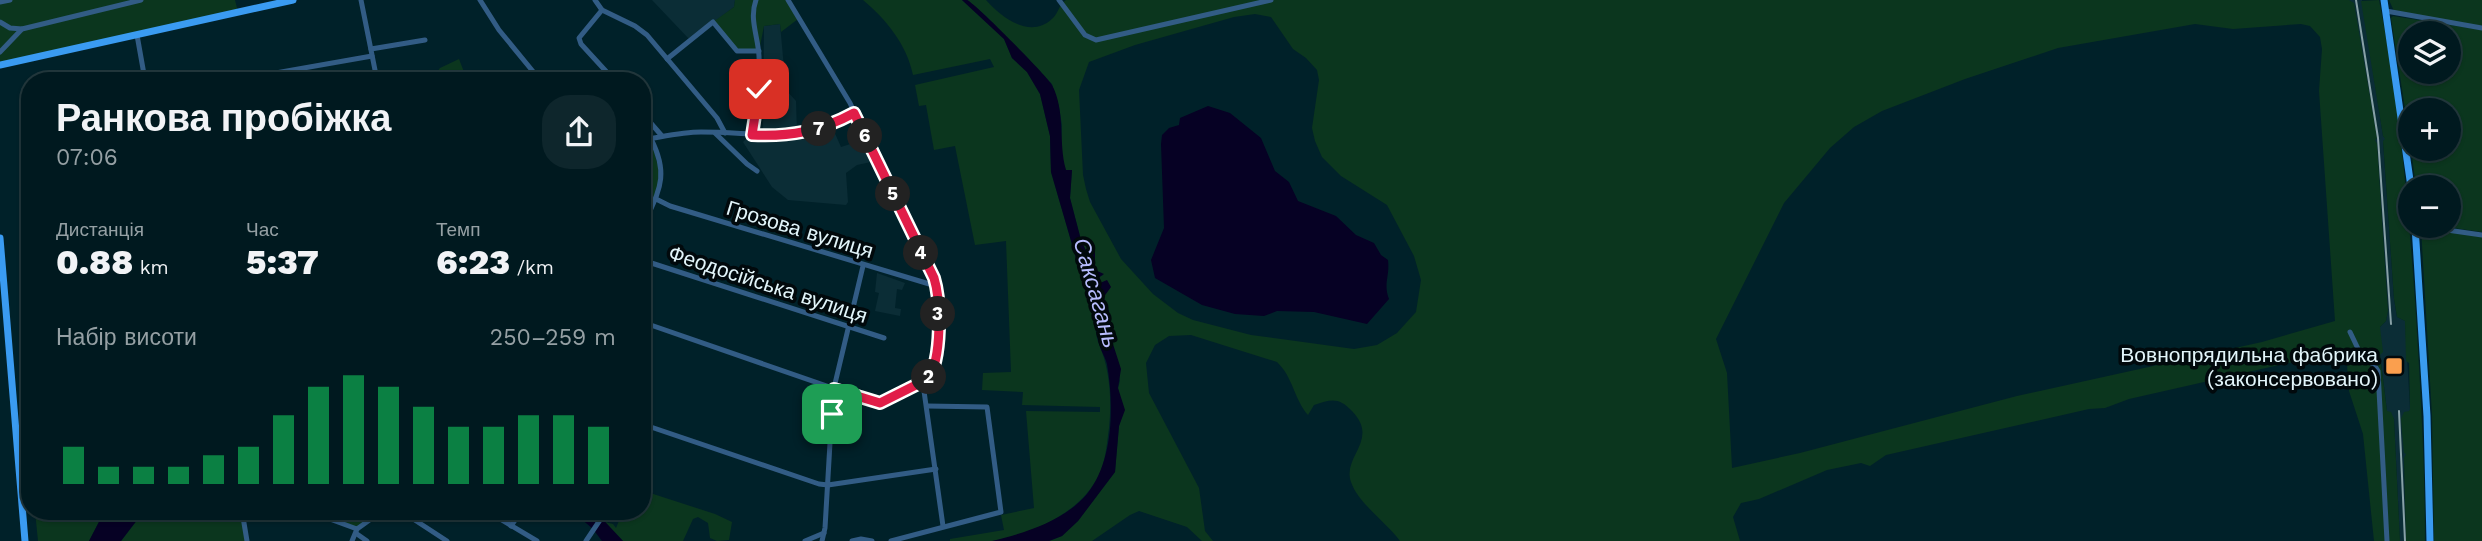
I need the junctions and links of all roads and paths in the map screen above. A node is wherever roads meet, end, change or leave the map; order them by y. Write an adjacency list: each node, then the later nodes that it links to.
1 (9, 0): 12 (street)
2 (141, 0): 17 (street)
3 (293, 0): 18 (main road)
4 (361, 0): 22 (street)
5 (480, 0): 28 (street)
6 (595, 0): 13 (street)
7 (756, 0): 20 (street)
8 (788, 0): 30 (street)
9 (1059, 0): 10 (street)
10 (1271, 0)
11 (2384, 0): 14 (main road)
12 (0, 2)
13 (602, 10): 23 (street); 29 (street)
14 (2386, 11): 16 (street); 38 (main road)
15 (0, 22): 17 (street)
16 (2482, 28)
17 (22, 29): 21 (street)
18 (137, 35): 24 (main road); 25 (street)
19 (425, 40): 22 (street)
20 (759, 51): 23 (street); 34 (street)
21 (0, 52)
22 (371, 53): 26 (street); 27 (street)
23 (667, 59): 33 (street)
24 (0, 65)
25 (144, 72)
26 (276, 72)
27 (375, 72)
28 (533, 72)
29 (607, 72)
30 (854, 113): 34 (street); 47 (street)
31 (651, 123): 35 (street)
32 (716, 133): 33 (street); 35 (street); 37 (street)
33 (725, 133): 34 (street)
34 (752, 135)
35 (662, 136): 36 (street)
36 (651, 139): 39 (street)
37 (757, 171)
38 (2409, 175)
39 (656, 199): 40 (street); 46 (street, Грозова вулиця)
40 (651, 208)
41 (2461, 232): 42 (street)
42 (2482, 235)
43 (0, 238): 58 (main road)
44 (2418, 238): 84 (main road)
45 (651, 263): 49 (street, Феодосійська вулиця)
46 (863, 265): 47 (street, Грозова вулиця); 49 (street)
47 (936, 286): 52 (street)
48 (651, 325): 53 (street)
49 (849, 327): 51 (street, Феодосійська вулиця); 53 (street)
50 (2350, 332): 83 (street)
51 (884, 338)
52 (923, 384): 53 (street); 54 (street)
53 (834, 389): 57 (street)
54 (927, 406): 56 (street); 68 (street)
55 (651, 427): 57 (street)
56 (936, 469): 57 (street); 68 (street)
57 (828, 485): 70 (street)
58 (21, 493)
59 (23, 520): 71 (main road)
60 (244, 520): 72 (street)
61 (329, 520): 69 (street)
62 (371, 520): 69 (street)
63 (415, 520): 75 (street)
64 (501, 520): 67 (street)
65 (515, 520): 67 (street)
66 (599, 520): 77 (street)
67 (511, 526): 76 (street)
68 (943, 526): 82 (street)
69 (357, 532): 73 (street); 74 (street)
70 (824, 533): 78 (street); 79 (street)
71 (25, 541)
72 (247, 541)
73 (352, 541)
74 (367, 541)
75 (447, 541)
76 (537, 541)
77 (586, 541)
78 (805, 541)
79 (822, 541)
80 (852, 541): 81 (street)
81 (872, 541)
82 (891, 541)
83 (2387, 541)
84 (2430, 541)

